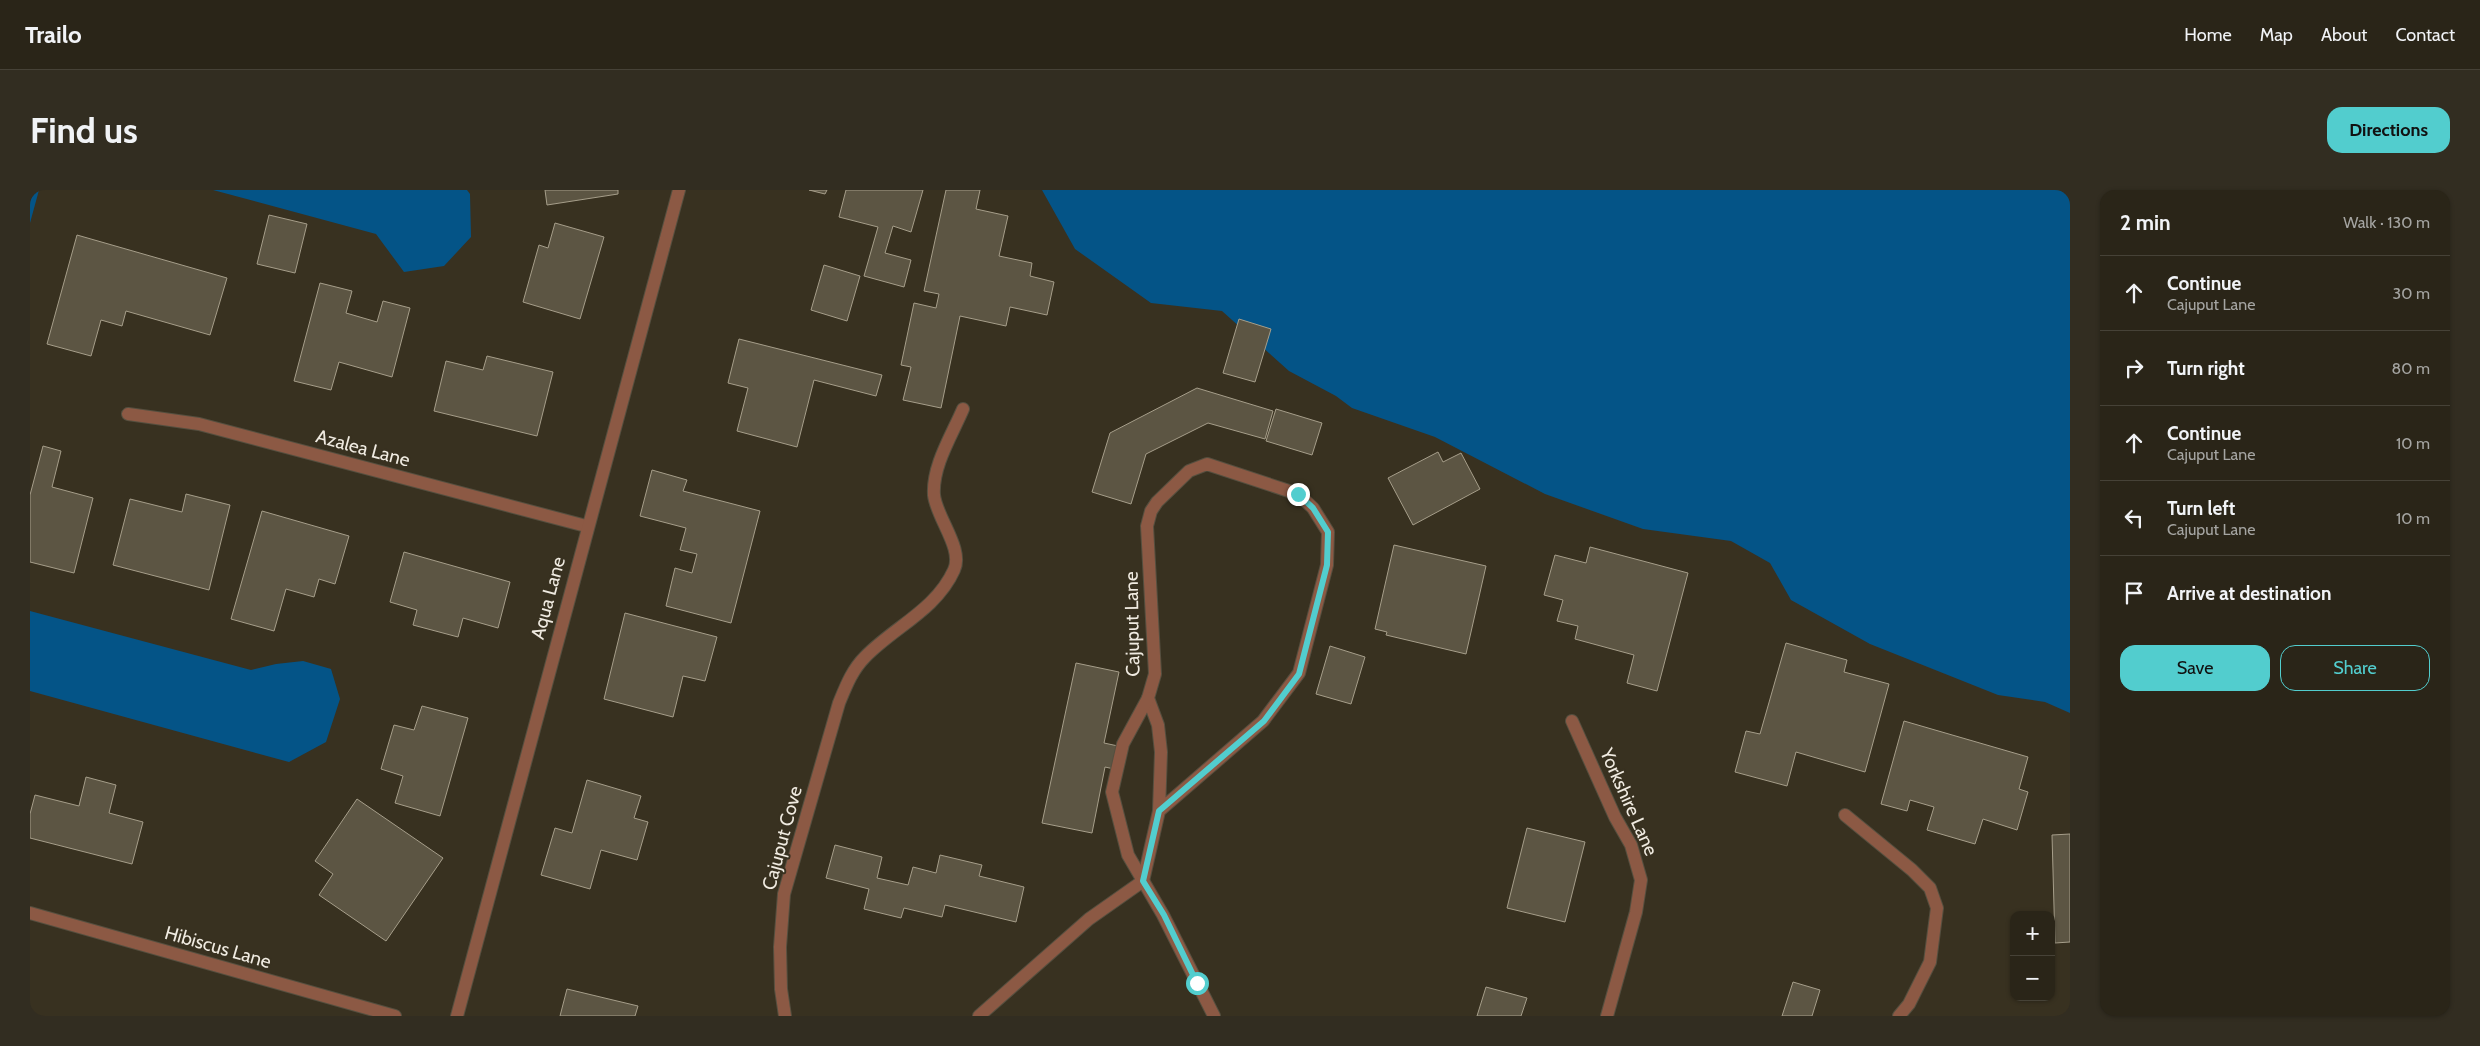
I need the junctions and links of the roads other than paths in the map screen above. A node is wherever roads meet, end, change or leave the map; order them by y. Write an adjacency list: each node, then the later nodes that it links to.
1 (678, 190): 4 (street, Aqua Lane)
2 (963, 409): 13 (street, Cajuput Cove)
3 (128, 414): 4 (street, Azalea Lane)
4 (586, 526): 12 (street, Aqua Lane)
5 (1148, 698): 7 (street); 7 (street, Cajuput Lane); 9 (street, Cajuput Lane)
6 (1572, 721): 16 (street, Yorkshire Lane)
7 (1159, 811): 9 (street)
8 (1845, 815): 17 (street)
9 (1143, 881): 14 (street); 15 (street, Cajuput Lane)
10 (30, 914): 11 (street, Hibiscus Lane)
11 (395, 1016)
12 (457, 1016)
13 (785, 1016)
14 (979, 1016)
15 (1214, 1016)
16 (1607, 1016)
17 (1899, 1016)

